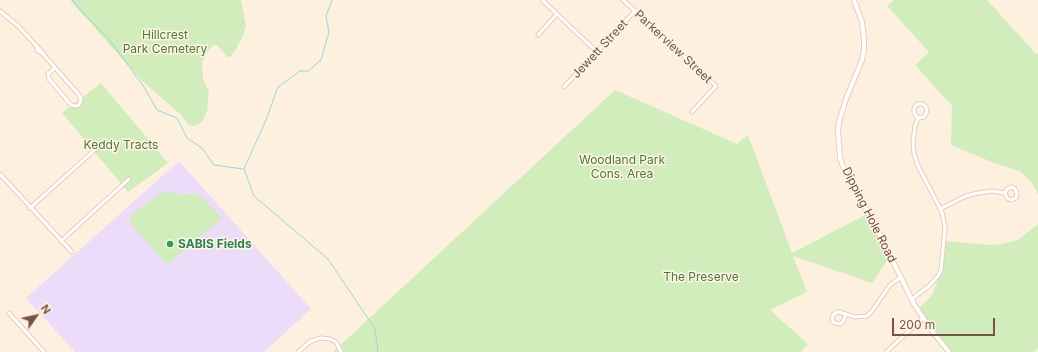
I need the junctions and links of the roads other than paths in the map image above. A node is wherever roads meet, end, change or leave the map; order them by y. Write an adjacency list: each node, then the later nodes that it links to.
1 (542, 0): 6 (street)
2 (623, 0): 5 (street, Parkerview Street)
3 (854, 0): 21 (main road, Dipping Hole Road)
4 (0, 11): 9 (street)
5 (635, 11): 8 (street, Jewett Street); 11 (street, Parkerview Street)
6 (557, 14): 7 (street); 8 (street)
7 (538, 35)
8 (597, 52): 10 (street, Jewett Street)
9 (55, 68): 9 (street)
10 (564, 87)
11 (692, 112)
12 (918, 118): 12 (street); 18 (street)
13 (99, 146): 17 (street)
14 (0, 174): 17 (street)
15 (129, 179): 19 (street)
16 (1005, 193): 16 (street); 18 (street)
17 (30, 208): 19 (street)
18 (940, 209): 22 (street)
19 (61, 241): 20 (street)
20 (72, 252)
21 (901, 277): 22 (main road, Dipping Hole Road); 24 (street)
22 (912, 299): 25 (main road, Dipping Hole Road)
23 (9, 313): 26 (street)
24 (846, 314): 24 (street)
25 (923, 318): 29 (street); 30 (main road, Dipping Hole Road)
26 (44, 352)
27 (298, 352): 28 (street)
28 (341, 352)
29 (886, 352)
30 (949, 352)

